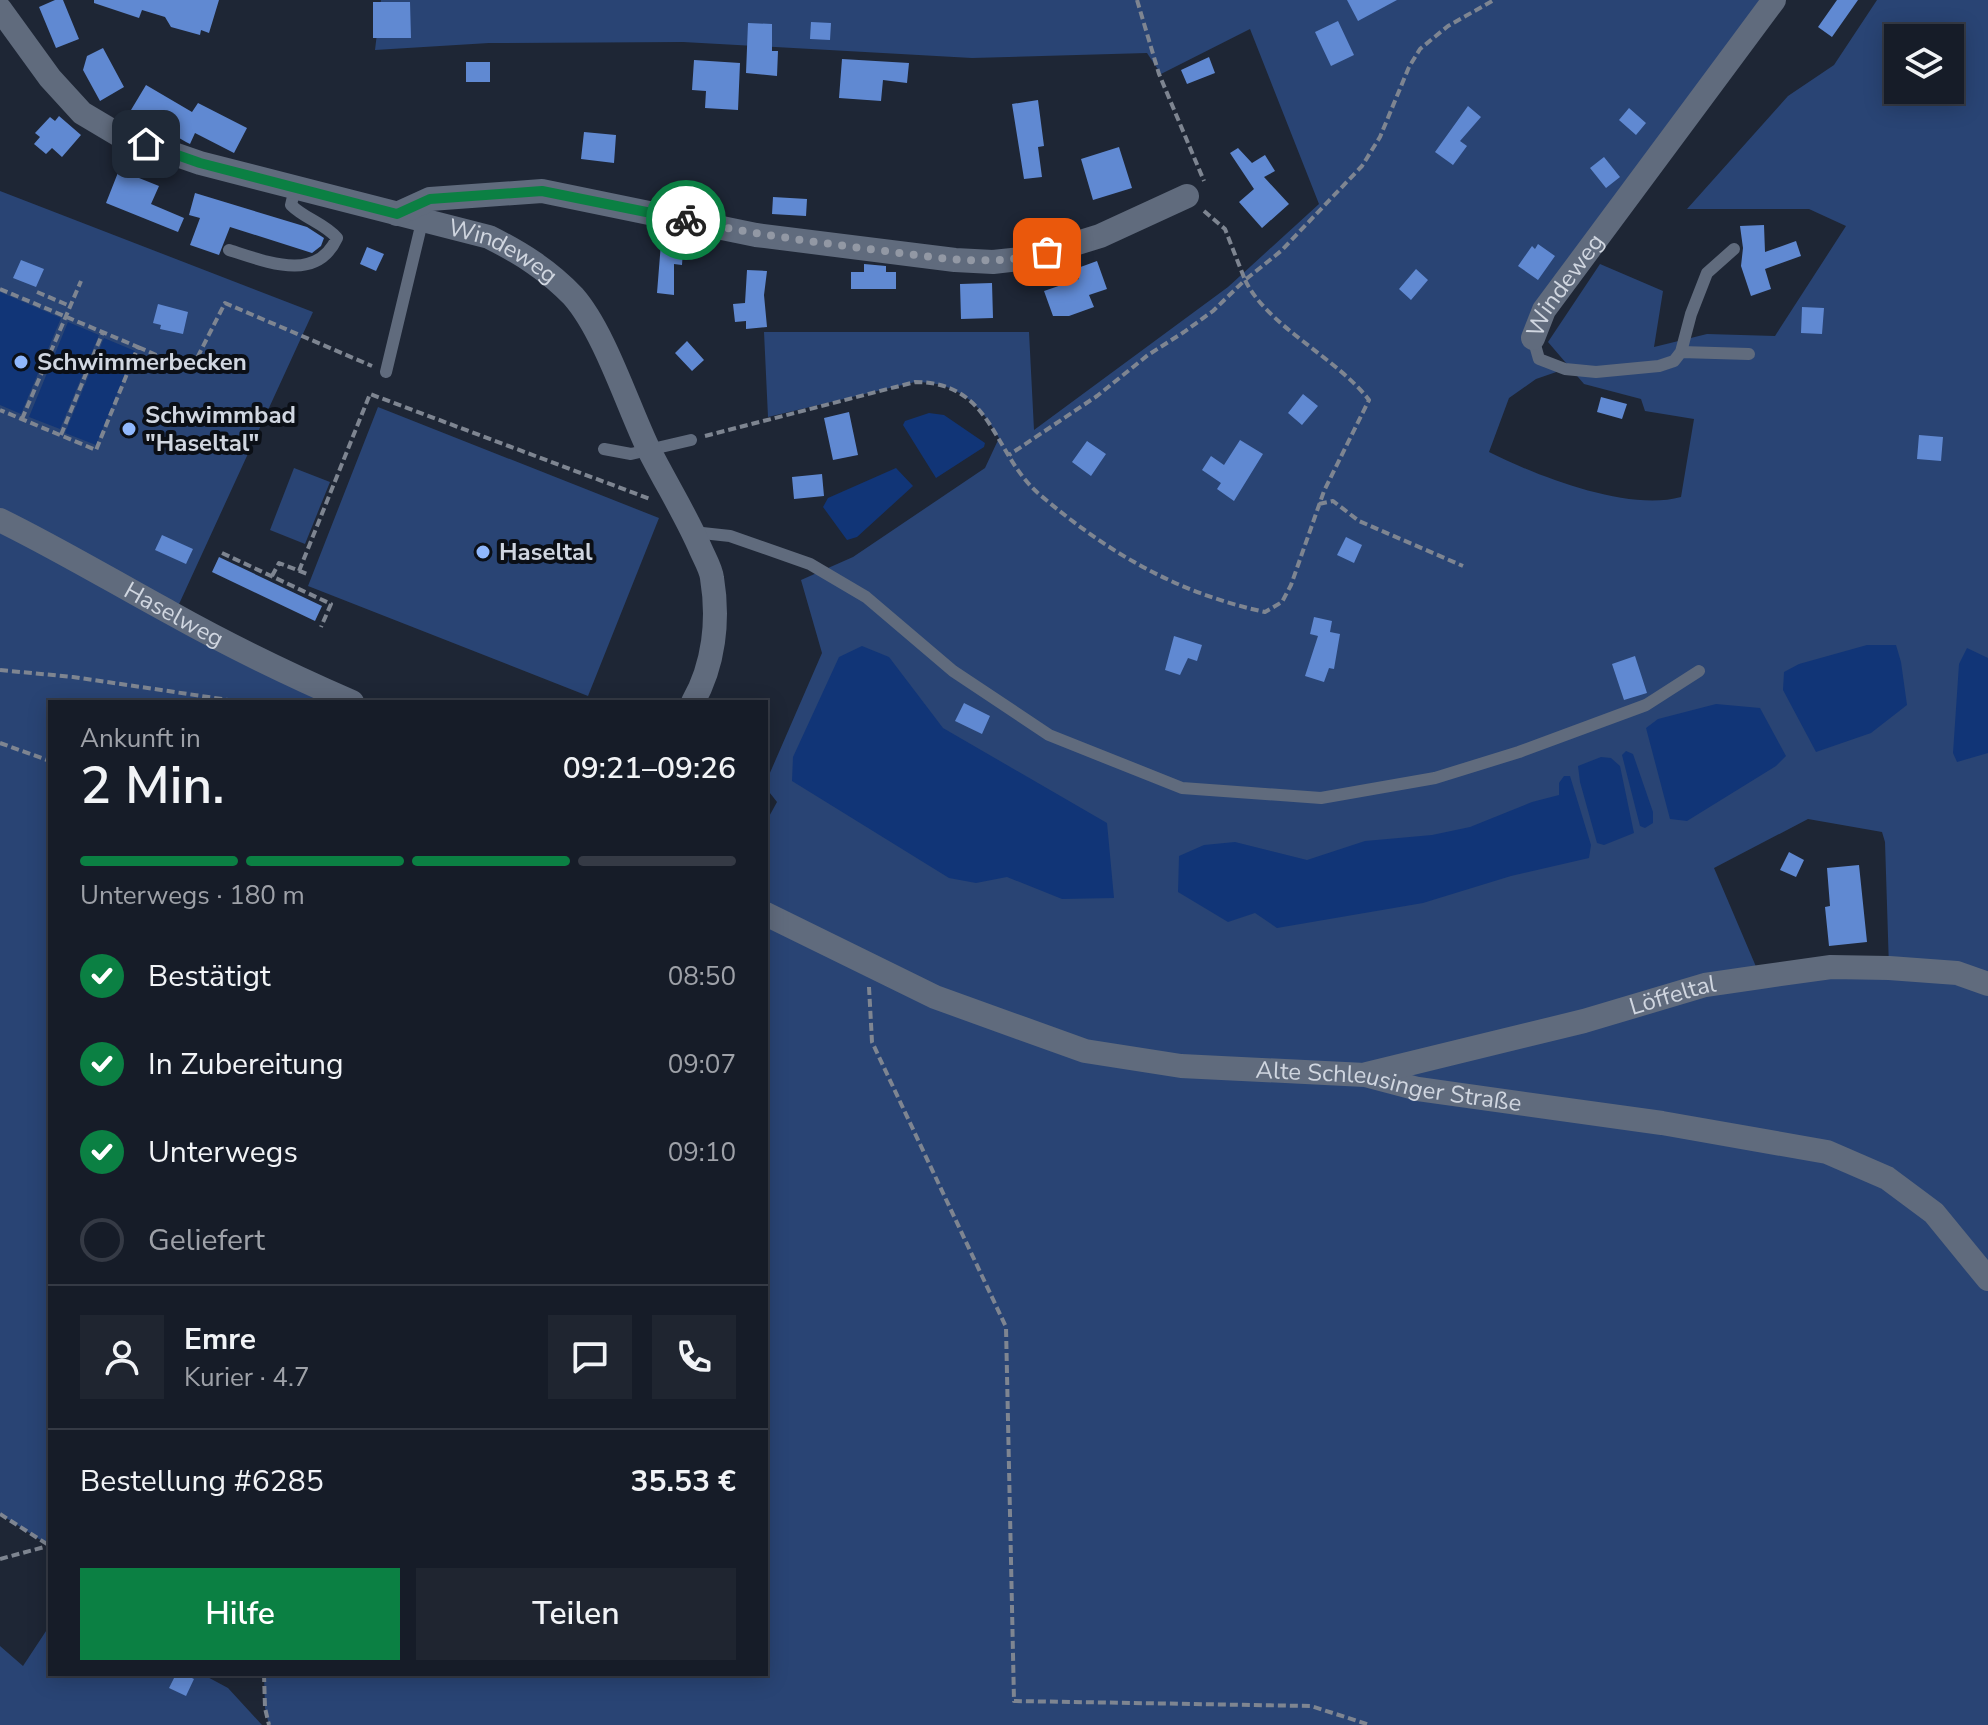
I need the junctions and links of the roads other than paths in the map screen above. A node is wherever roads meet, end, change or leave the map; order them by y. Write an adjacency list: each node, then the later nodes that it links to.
1 (1774, 0): 9 (street, Windeweg)
2 (0, 9): 3 (street, Windeweg)
3 (295, 188): 5 (street, Windeweg); 8 (lane)
4 (1187, 196): 5 (street)
5 (397, 214): 6 (street, Windeweg)
6 (422, 222): 12 (lane); 15 (street, Windeweg)
7 (1734, 249): 10 (lane)
8 (229, 250)
9 (1533, 338): 10 (lane, Windeweg)
10 (1681, 352): 11 (lane)
11 (1749, 354)
12 (386, 372)
13 (691, 440): 15 (lane)
14 (604, 449): 15 (lane)
15 (649, 449): 17 (street, Windeweg)
16 (0, 520): 19 (street, Haselweg)
17 (693, 532): 18 (lane); 20 (street, Windeweg)
18 (1699, 671)
19 (347, 700)
20 (694, 700)
21 (768, 915): 23 (street, Alte Schleusinger Straße)
22 (1988, 984): 23 (street, Löffeltal)
23 (1365, 1075): 24 (street, Alte Schleusinger Straße)
24 (1988, 1279)

